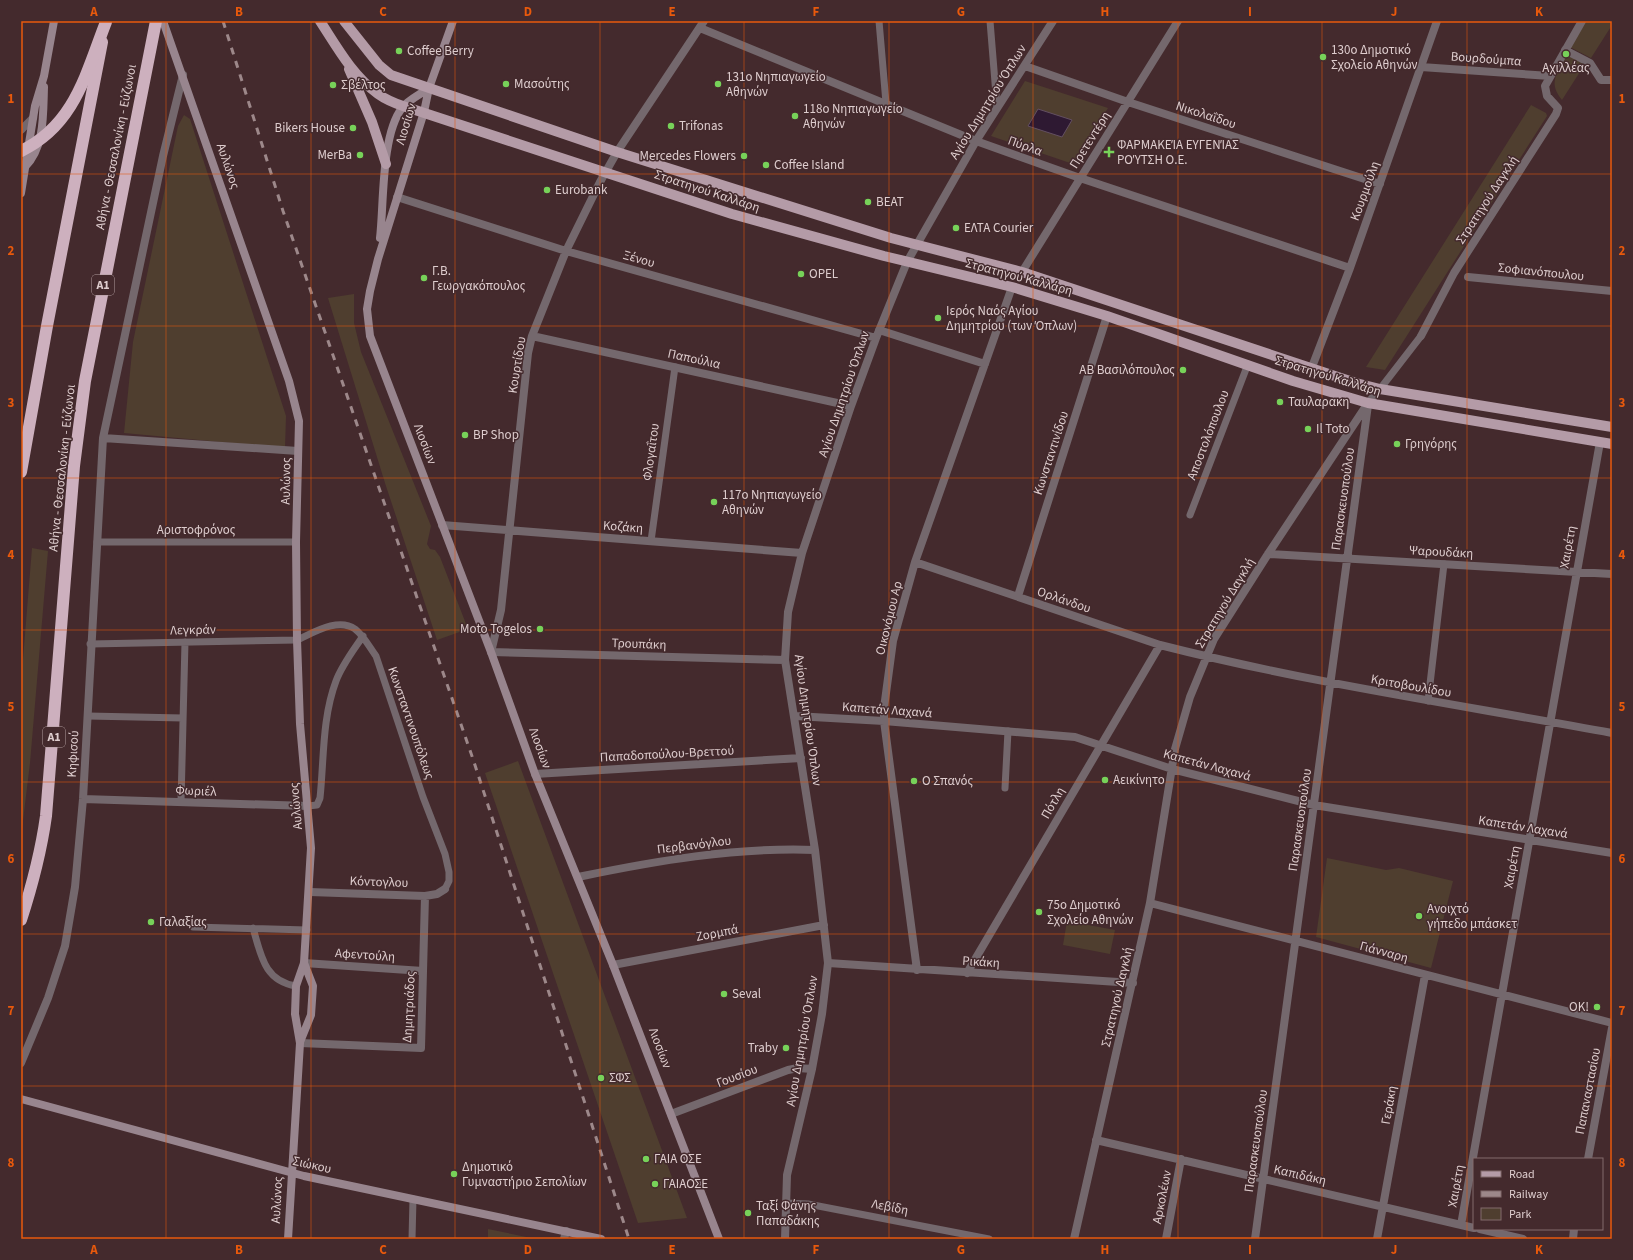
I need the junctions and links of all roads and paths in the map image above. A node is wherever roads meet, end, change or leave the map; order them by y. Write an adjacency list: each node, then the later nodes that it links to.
1 (54, 21): 20 (main road)
2 (156, 21): 115 (highway, Αθήνα - Θεσσαλονίκη - Εύζωνοι / Α1)
3 (163, 21): 19 (main road, Αυλώνος)
4 (320, 21): 16 (main road, Λιοσίων)
5 (344, 21): 23 (main road)
6 (453, 21): 23 (main road)
7 (879, 21): 25 (lane)
8 (990, 21): 27 (lane)
9 (1053, 21): 17 (street, Αγίου Δημητρίου Όπλων)
10 (1178, 21): 24 (street, Πρετεντέρη)
11 (1437, 21): 18 (street, Κουρμούλη)
12 (1582, 21): 15 (street, Στρατηγού Δαγκλή)
13 (106, 22): 32 (highway, bridge); 66 (highway, bridge)
14 (702, 24): 25 (street, Πύρλα); 33 (street, Κουρτίδου)
15 (1565, 50): 21 (street, Στρατηγού Δαγκλή); 22 (street)
16 (345, 60): 26 (main road, Λιοσίων); 34 (main road)
17 (1025, 66): 24 (street, Νικολαΐδου); 27 (street, Αγίου Δημητρίου Όπλων)
18 (1421, 67): 21 (street, Βουρδούμπα); 38 (street, Κουρμούλη)
19 (183, 74): 62 (street, Κηφισού); 65 (main road, Αυλώνος)
20 (44, 76): 29 (main road); 35 (main road)
21 (1550, 76): 53 (street, Στρατηγού Δαγκλή)
22 (1612, 80)
23 (430, 88): 26 (main road, Λιοσίων); 28 (main road, Λιοσίων); 33 (main road, Στρατηγού Καλλάρη)
24 (1128, 102): 37 (street, Πρετεντέρη); 38 (street, Νικολαΐδου)
25 (886, 103): 31 (street, Πύρλα)
26 (403, 106): 28 (main road, Στρατηγού Καλλάρη); 34 (main road, Λιοσίων)
27 (996, 108): 31 (street, Αγίου Δημητρίου Όπλων)
28 (424, 112): 36 (main road, Στρατηγού Καλλάρη); 40 (main road, Λιοσίων)
29 (33, 118): 30 (street); 35 (main road)
30 (21, 130)
31 (976, 141): 37 (street, Πύρλα); 41 (street, Αγίου Δημητρίου Όπλων)
32 (21, 151)
33 (617, 152): 36 (street, Κουρτίδου); 41 (main road, Στρατηγού Καλλάρη)
34 (386, 164): 43 (main road, Λιοσίων)
35 (23, 168): 39 (main road)
36 (606, 172): 42 (street, Κουρτίδου); 44 (main road, Στρατηγού Καλλάρη)
37 (1080, 178): 45 (street, Πύρλα); 46 (street, Πρετεντέρη)
38 (1380, 184): 45 (street, Κουρμούλη)
39 (21, 193)
40 (397, 197): 42 (street, Ξένου); 43 (main road, Λιοσίων)
41 (916, 245): 44 (street, Αγίου Δημητρίου Όπλων); 46 (main road, Στρατηγού Καλλάρη)
42 (566, 251): 51 (street, Ξένου); 52 (street, Κουρτίδου)
43 (378, 259): 68 (main road, Λιοσίων)
44 (908, 262): 48 (main road, Στρατηγού Καλλάρη); 51 (street, Αγίου Δημητρίου Όπλων)
45 (1350, 268): 57 (street, Κουρμούλη)
46 (1022, 272): 57 (main road, Στρατηγού Καλλάρη)
47 (1468, 277): 49 (street, Σοφιανόπουλου)
48 (1012, 287): 50 (main road, Στρατηγού Καλλάρη); 54 (street, Οικονόμου Αρ)
49 (1612, 291)
50 (1107, 316): 55 (main road, Στρατηγού Καλλάρη); 80 (street, Κωνσταντινίδου)
51 (877, 334): 54 (street, Ξένου); 60 (street, Αγίου Δημητρίου Όπλων)
52 (532, 336): 56 (street, Παπούλια); 69 (street, Κουρτίδου)
53 (1420, 336): 58 (lane, Στρατηγού Δαγκλή)
54 (985, 364): 76 (street, Οικονόμου Αρ)
55 (1248, 364): 59 (main road, Στρατηγού Καλλάρη); 67 (lane, Αποστολόπουλου)
56 (675, 367): 60 (street, Παπούλια); 70 (lane, Φλογαΐτου)
57 (1312, 367): 58 (main road, Στρατηγού Καλλάρη)
58 (1380, 389): 59 (street, Στρατηγού Δαγκλή); 61 (main road, Στρατηγού Καλλάρη)
59 (1368, 403): 63 (main road, Στρατηγού Καλλάρη); 74 (street, Στρατηγού Δαγκλή); 75 (street, Παρασκευοπούλου)
60 (851, 406): 73 (street, Αγίου Δημητρίου Όπλων)
61 (1612, 427)
62 (103, 438): 65 (street); 71 (street, Κηφισού)
63 (1600, 442): 64 (main road, Στρατηγού Καλλάρη); 78 (street, Χαιρέτη)
64 (1612, 444)
65 (298, 451): 72 (main road, Αυλώνος)
66 (21, 472)
67 (1190, 516)
68 (442, 525): 69 (street, Κοζάκη); 86 (main road, Λιοσίων)
69 (510, 530): 70 (street, Κοζάκη); 86 (street, Κουρτίδου)
70 (651, 541): 73 (street, Κοζάκη)
71 (97, 542): 72 (lane, Αριστοφρόνος); 84 (street, Κηφισού)
72 (296, 542): 82 (main road, Αυλώνος)
73 (802, 553): 88 (street, Αγίου Δημητρίου Όπλων)
74 (1268, 554): 75 (street, Ψαρουδάκη); 87 (street, Στρατηγού Δαγκλή)
75 (1347, 559): 77 (street, Ψαρουδάκη); 89 (street, Παρασκευοπούλου)
76 (915, 562): 80 (street, Ορλάνδου); 94 (street, Οικονόμου Αρ)
77 (1444, 564): 78 (street, Ψαρουδάκη); 90 (lane)
78 (1576, 572): 79 (street, Ψαρουδάκη); 95 (street, Χαιρέτη)
79 (1612, 574)
80 (1018, 596): 85 (street, Ορλάνδου)
81 (362, 636): 82 (lane, Κωνσταντινουπόλεως); 106 (lane); 111 (lane, Κωνσταντινουπόλεως)
82 (297, 640): 83 (lane, Λεγκράν); 106 (main road, Αυλώνος)
83 (185, 642): 84 (lane, Λεγκράν); 93 (lane)
84 (90, 644): 91 (street, Κηφισού)
85 (1160, 645): 87 (street, Ορλάνδου); 98 (street, Πότλη)
86 (491, 652): 88 (street, Τρουπάκη); 101 (main road, Λιοσίων)
87 (1206, 657): 89 (street, Κριτοβουλίδου); 100 (street, Στρατηγού Δαγκλή)
88 (785, 660): 92 (street, Αγίου Δημητρίου Όπλων)
89 (1330, 683): 90 (street, Κριτοβουλίδου); 105 (street, Παρασκευοπούλου)
90 (1428, 701): 95 (street, Κριτοβουλίδου)
91 (88, 716): 93 (lane); 103 (street, Κηφισού)
92 (794, 716): 94 (street, Καπετάν Λαχανά); 99 (street, Αγίου Δημητρίου Όπλων)
93 (183, 718): 104 (lane)
94 (884, 721): 96 (street, Καπετάν Λαχανά); 124 (street, Οικονόμου Αρ)
95 (1550, 722): 97 (street, Κριτοβουλίδου); 107 (street, Χαιρέτη)
96 (1008, 731): 98 (street, Καπετάν Λαχανά); 102 (lane)
97 (1612, 733)
98 (1100, 745): 100 (street, Καπετάν Λαχανά); 126 (street, Πότλη)
99 (801, 758): 101 (street, Παπαδοπούλου-Βρεττού); 108 (street, Αγίου Δημητρίου Όπλων)
100 (1172, 770): 105 (street, Καπετάν Λαχανά); 114 (street, Στρατηγού Δαγκλή)
101 (535, 774): 110 (main road, Λιοσίων)
102 (1005, 788)
103 (83, 799): 104 (street, Φωριέλ); 134 (street, Κηφισού)
104 (181, 802): 106 (street, Φωριέλ)
105 (1314, 805): 107 (street, Καπετάν Λαχανά); 120 (street, Παρασκευοπούλου)
106 (308, 806): 112 (main road, Αυλώνος)
107 (1529, 841): 109 (street, Καπετάν Λαχανά); 130 (street, Χαιρέτη)
108 (814, 850): 110 (street, Περβανόγλου); 116 (street, Αγίου Δημητρίου Όπλων)
109 (1612, 853)
110 (578, 877): 123 (main road, Λιοσίων)
111 (445, 889): 113 (street, Κόντογλου)
112 (310, 892): 113 (street, Κόντογλου); 119 (main road, Αυλώνος)
113 (425, 896): 125 (street, Δημητριάδος)
114 (1150, 903): 120 (street, Γιάνναρη); 128 (street, Στρατηγού Δαγκλή)
115 (21, 920)
116 (824, 925): 122 (street, Αγίου Δημητρίου Όπλων); 123 (street, Ζορμπά)
117 (193, 927): 118 (lane)
118 (253, 928): 119 (lane); 129 (lane)
119 (307, 930): 121 (main road, Αυλώνος)
120 (1296, 941): 127 (street, Γιάνναρη); 142 (street, Παρασκευοπούλου)
121 (304, 962): 125 (street, Αφεντούλη); 129 (main road, Αυλώνος); 133 (main road, Αυλώνος)
122 (828, 963): 124 (street, Ρικάκη); 135 (street, Αγίου Δημητρίου Όπλων)
123 (613, 965): 137 (main road, Λιοσίων)
124 (917, 970): 126 (street, Ρικάκη)
125 (423, 971): 133 (street, Δημητριάδος)
126 (967, 973): 128 (street, Ρικάκη)
127 (1425, 975): 130 (street, Γιάνναρη); 145 (street, Γεράκη)
128 (1133, 983): 138 (street, Στρατηγού Δαγκλή)
129 (296, 986): 133 (main road, Αυλώνος)
130 (1502, 995): 131 (street, Γιάνναρη); 146 (street, Χαιρέτη)
131 (1612, 1023)
132 (1612, 1028): 139 (street, Παπαναστασίου)
133 (300, 1043): 141 (main road, Αυλώνος)
134 (21, 1063)
135 (812, 1069): 137 (street, Γουσίου); 144 (street, Αγίου Δημητρίου Όπλων)
136 (21, 1099): 141 (main road, Σιώκου)
137 (672, 1114): 155 (main road, Λιοσίων)
138 (1096, 1140): 140 (street, Καπιδάκη); 158 (street, Στρατηγού Δαγκλή)
139 (1588, 1158)
140 (1181, 1160): 142 (street, Καπιδάκη); 159 (street, Αρκολέων)
141 (291, 1173): 143 (main road, Σιώκου); 151 (main road, Αυλώνος)
142 (1263, 1179): 145 (street, Καπιδάκη); 160 (street, Παρασκευοπούλου)
143 (413, 1199): 149 (main road, Σιώκου); 152 (lane)
144 (786, 1203): 156 (street, Αγίου Δημητρίου Όπλων); 157 (lane, Λεβίδη)
145 (1383, 1206): 146 (street, Καπιδάκη); 161 (street, Γεράκη)
146 (1461, 1225): 147 (street, Καπιδάκη)
147 (1473, 1228)
148 (1484, 1230): 162 (street)
149 (565, 1235): 150 (main road, Σιώκου)
150 (584, 1237): 153 (main road, Σιώκου)
151 (288, 1239)
152 (412, 1239)
153 (600, 1239)
154 (716, 1239): 155 (main road)
155 (719, 1239)
156 (786, 1239)
157 (989, 1239)
158 (1074, 1239)
159 (1166, 1239)
160 (1255, 1239)
161 (1377, 1239)
162 (1524, 1239)

